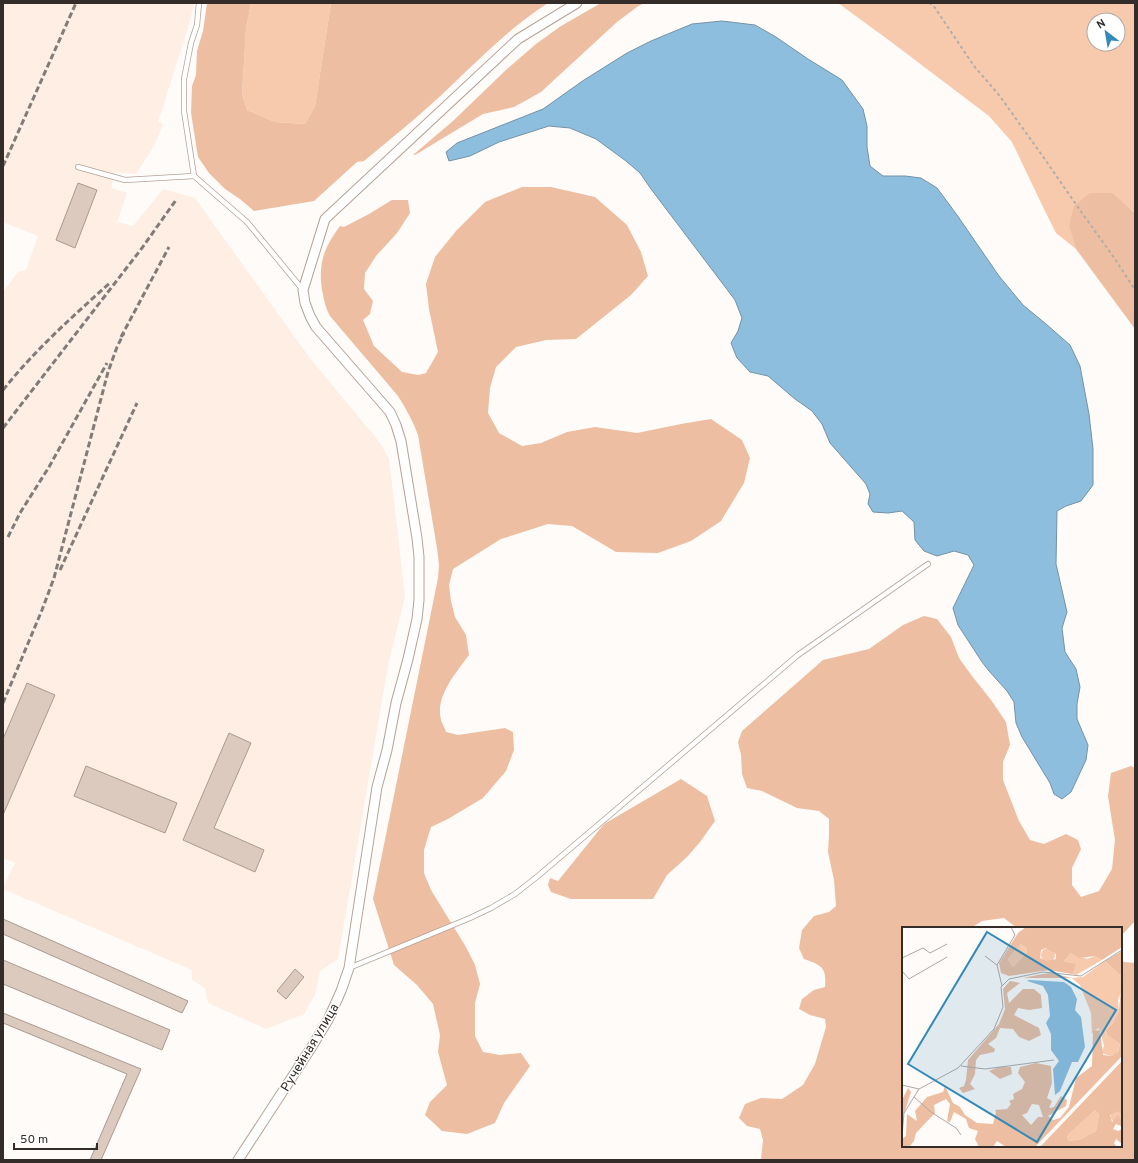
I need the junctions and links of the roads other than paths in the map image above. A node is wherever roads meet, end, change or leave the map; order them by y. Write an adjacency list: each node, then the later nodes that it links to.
1 (199, 3): 4 (lane)
2 (577, 3): 5 (street)
3 (78, 167): 4 (lane)
4 (194, 176): 5 (lane)
5 (303, 290): 7 (street, Ручейная улица)
6 (928, 564): 7 (lane)
7 (349, 968): 8 (street, Ручейная улица)
8 (238, 1160)

